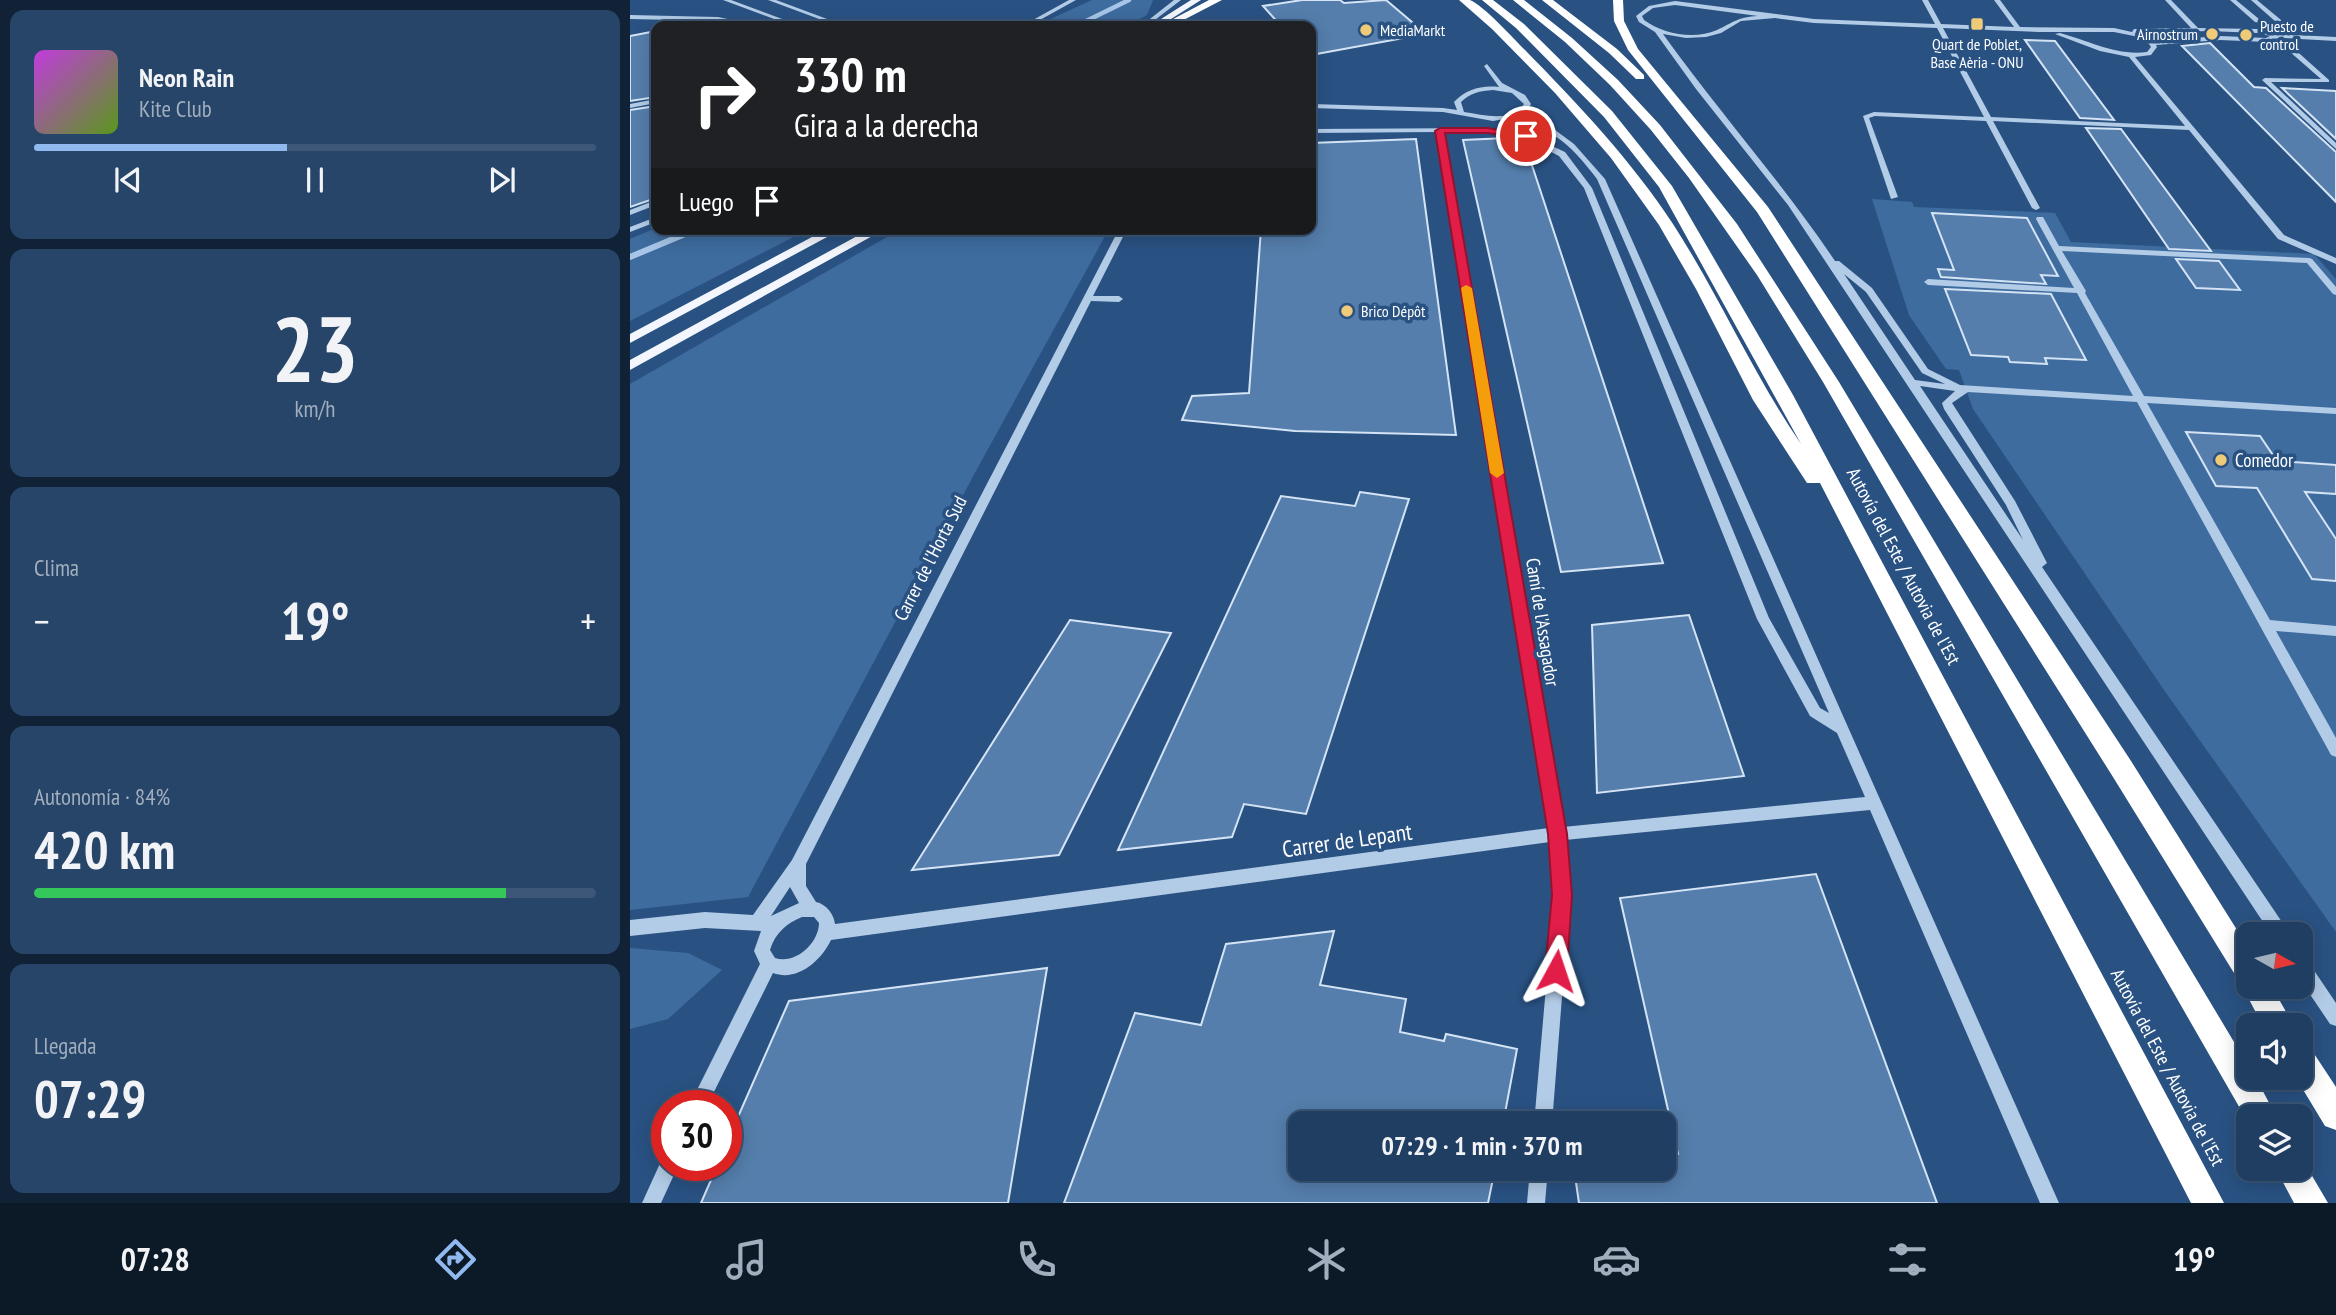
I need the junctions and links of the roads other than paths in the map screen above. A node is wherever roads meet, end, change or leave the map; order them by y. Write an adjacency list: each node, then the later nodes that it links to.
1 (726, 0): 25 (street)
2 (771, 0): 26 (street)
3 (1073, 0): 27 (street)
4 (1178, 0): 28 (street)
5 (1197, 0): 29 (main road)
6 (1217, 0): 30 (highway)
7 (1449, 0): 40 (highway)
8 (1464, 0): 40 (highway)
9 (1487, 0): 92 (highway, Autovía del Este / Autovia de l'Est)
10 (1518, 0): 113 (highway, Autovía del Este / Autovia de l'Est)
11 (1547, 0): 67 (highway)
12 (1618, 0): 67 (highway)
13 (1644, 0): 20 (street)
14 (1925, 0): 32 (street)
15 (1997, 0): 33 (street)
16 (2168, 0): 34 (street)
17 (2232, 0): 18 (street)
18 (2254, 0)
19 (1693, 2): 20 (street); 21 (street)
20 (1662, 4): 38 (street)
21 (1718, 10): 23 (street); 31 (street)
22 (630, 17): 24 (street)
23 (1773, 17): 31 (street); 32 (street)
24 (729, 21)
25 (784, 21)
26 (829, 21)
27 (1034, 21)
28 (1151, 21)
29 (1162, 21)
30 (1175, 21)
31 (1730, 24): 41 (street)
32 (1939, 25): 33 (street); 59 (street)
33 (2018, 29): 36 (street)
34 (2196, 29): 35 (street); 39 (street)
35 (2210, 29): 42 (street); 43 (street)
36 (2039, 30): 37 (street); 45 (street)
37 (2094, 30): 39 (street); 45 (street)
38 (1657, 31): 41 (street); 47 (street)
39 (2124, 32): 46 (street)
40 (1501, 34): 92 (highway)
41 (1703, 36): 47 (street)
42 (2276, 36): 43 (street); 44 (street); 68 (street)
43 (2220, 38): 46 (street)
44 (2336, 39)
45 (2083, 42): 48 (street)
46 (2152, 43): 48 (street)
47 (1682, 51): 79 (street)
48 (2131, 56): 63 (street)
49 (1478, 90): 50 (street); 50 (street); 51 (street)
50 (1510, 91): 56 (street)
51 (1460, 97): 55 (street); 57 (street)
52 (651, 102): 53 (street)
53 (630, 106)
54 (1316, 106): 55 (street)
55 (1403, 107): 57 (street)
56 (1526, 109): 58 (street); 69 (street)
57 (1461, 112): 58 (street)
58 (1505, 118): 60 (street)
59 (1987, 119): 63 (street); 70 (street); 78 (street)
60 (1517, 122)
61 (1316, 126): 65 (street)
62 (1529, 126): 69 (street)
63 (2188, 128): 80 (street)
64 (1316, 131): 65 (street)
65 (1337, 131): 66 (street)
66 (1440, 131): 96 (street); 99 (street, Camí de l'Assagador)
67 (1698, 132): 107 (highway)
68 (2336, 147)
69 (1583, 155): 96 (street)
70 (1894, 197)
71 (651, 204): 72 (street)
72 (630, 213)
73 (651, 221): 74 (street)
74 (630, 230)
75 (825, 235): 86 (main road)
76 (868, 235): 87 (main road)
77 (1120, 235): 84 (street, Carrer de l'Horta Sud)
78 (2057, 248): 82 (street); 83 (street)
79 (1829, 258): 88 (street); 89 (street)
80 (2336, 261)
81 (1928, 282): 82 (street)
82 (2082, 291): 90 (street)
83 (2336, 292)
84 (1086, 298): 85 (street); 100 (street, Carrer de l'Horta Sud)
85 (1119, 299)
86 (630, 339)
87 (630, 366)
88 (1912, 382): 89 (street); 93 (street)
89 (1966, 389): 90 (street); 93 (street)
90 (2143, 399): 91 (street); 94 (street)
91 (2336, 411)
92 (1852, 527): 122 (highway, Autovía del Este / Autovia de l'Est)
93 (2064, 610): 103 (street)
94 (2268, 625): 95 (street); 97 (street)
95 (2336, 631)
96 (1842, 729): 98 (street)
97 (2336, 751)
98 (1874, 803): 99 (street, Carrer de Lepant); 121 (street)
99 (1557, 834): 106 (street, Carrer de Lepant); 114 (street, Camí de l'Assagador)
100 (798, 863): 101 (street); 102 (street, Carrer de l'Horta Sud)
101 (811, 909): 104 (street); 106 (street)
102 (757, 922): 104 (street); 105 (street)
103 (2272, 922)
104 (776, 924): 108 (street)
105 (630, 928)
106 (827, 933): 108 (street)
107 (2236, 954)
108 (769, 964): 112 (street)
109 (2314, 985): 110 (street)
110 (2336, 1018)
111 (2313, 1078): 115 (highway)
112 (706, 1090)
113 (2254, 1104)
114 (1544, 1111)
115 (2336, 1115)
116 (662, 1181): 119 (street)
117 (1538, 1181): 120 (street)
118 (2299, 1181): 123 (highway)
119 (651, 1203)
120 (1536, 1203)
121 (2050, 1203)
122 (2208, 1203)
123 (2312, 1203)

